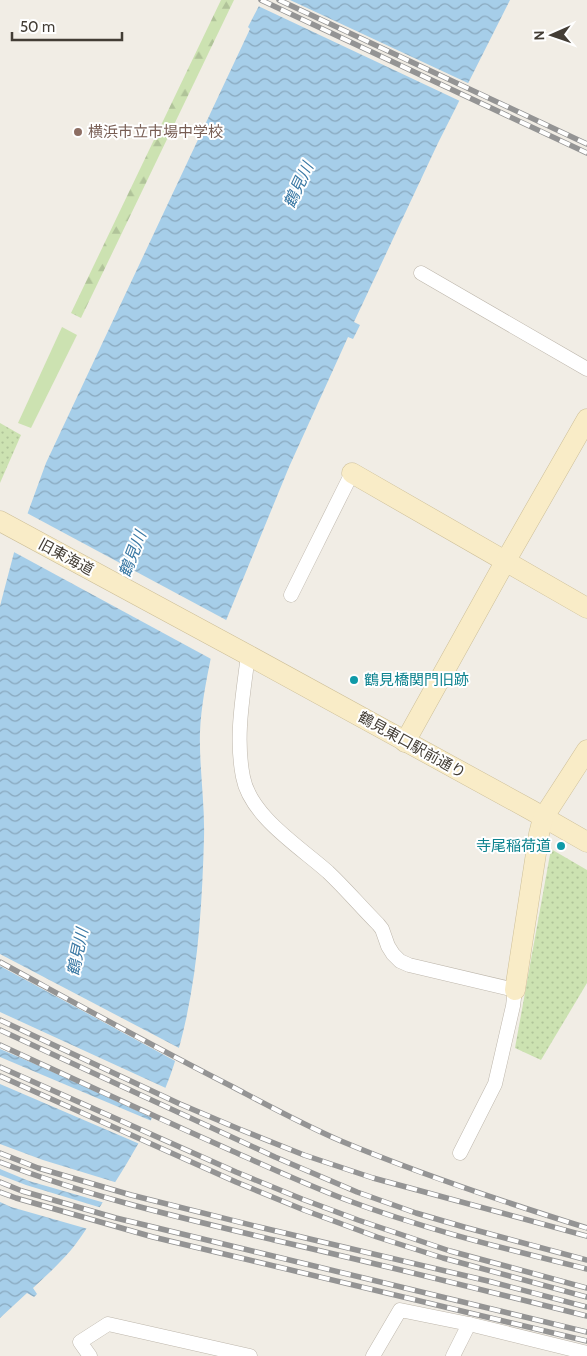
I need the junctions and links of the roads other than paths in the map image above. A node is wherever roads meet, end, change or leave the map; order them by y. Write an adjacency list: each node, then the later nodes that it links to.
1 (421, 273): 2 (street)
2 (587, 369)
3 (587, 419): 6 (street)
4 (352, 473): 6 (street); 7 (street)
5 (1, 522): 9 (street, 旧東海道)
6 (505, 562): 8 (street); 10 (street)
7 (291, 594)
8 (587, 608)
9 (243, 653): 10 (street, 鶴見東口駅前通り); 14 (street)
10 (405, 742): 12 (street, 鶴見東口駅前通り)
11 (587, 750): 12 (street)
12 (543, 818): 13 (street, 鶴見東口駅前通り); 14 (street)
13 (587, 842)
14 (515, 990): 15 (street)
15 (460, 1153)
16 (469, 1324): 17 (street); 21 (street); 22 (street)
17 (548, 1350): 18 (street)
18 (587, 1353)
19 (90, 1356): 20 (street)
20 (250, 1356)
21 (373, 1356)
22 (453, 1356)

